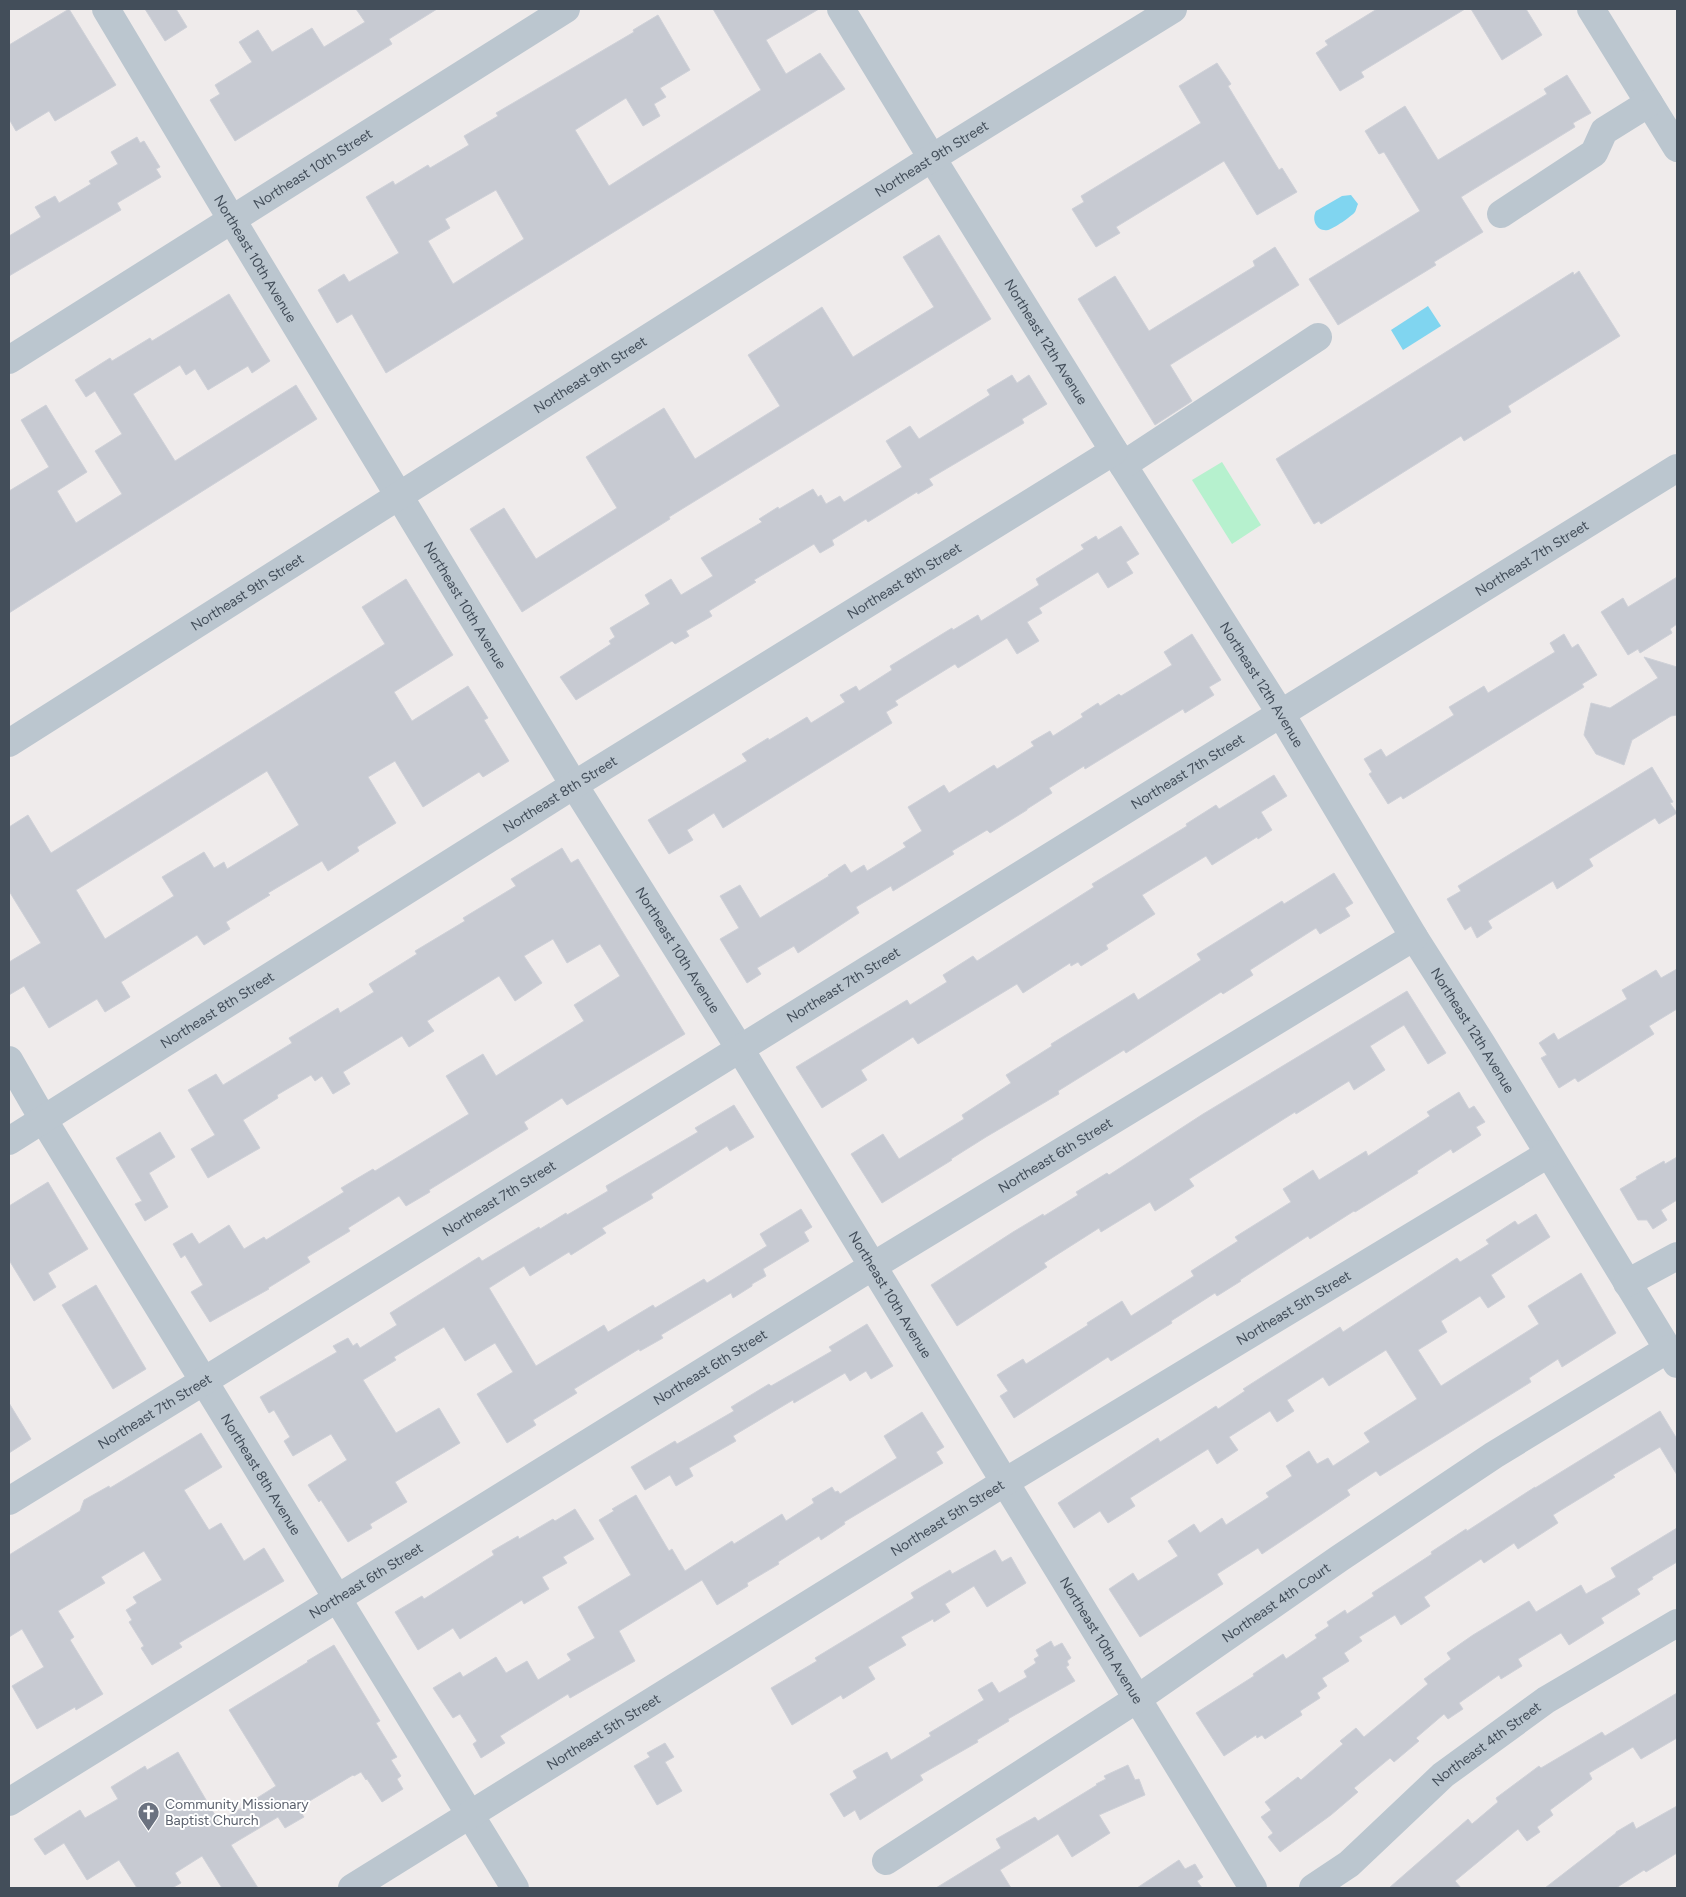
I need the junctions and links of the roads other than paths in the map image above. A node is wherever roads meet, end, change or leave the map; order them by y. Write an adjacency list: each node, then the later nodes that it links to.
1 (106, 9): 10 (street, Northeast 10th Avenue)
2 (566, 9): 10 (street, Northeast 10th Street)
3 (842, 9): 8 (street, Northeast 12th Avenue)
4 (1173, 9): 8 (street, Northeast 9th Street)
5 (1591, 9): 6 (street)
6 (1649, 103): 7 (street); 9 (street)
7 (1677, 148)
8 (932, 158): 13 (street, Northeast 12th Avenue); 15 (street, Northeast 9th Street)
9 (1501, 214)
10 (232, 220): 12 (street, Northeast 10th Street); 15 (street, Northeast 10th Avenue)
11 (1318, 337): 13 (street, Northeast 8th Street)
12 (9, 360)
13 (1118, 458): 16 (street, Northeast 12th Avenue); 18 (street, Northeast 8th Street)
14 (1677, 468): 16 (street, Northeast 7th Street)
15 (399, 496): 17 (street, Northeast 9th Street); 18 (street, Northeast 10th Avenue)
16 (1282, 714): 19 (street, Northeast 12th Avenue); 20 (street, Northeast 7th Street)
17 (9, 743)
18 (574, 785): 20 (street, Northeast 10th Avenue); 22 (street, Northeast 8th Street)
19 (1414, 937): 24 (street, Northeast 12th Avenue); 26 (street, Northeast 6th Street)
20 (740, 1049): 26 (street, Northeast 10th Avenue); 29 (street, Northeast 7th Street)
21 (9, 1060): 22 (street, Northeast 8th Avenue)
22 (43, 1119): 23 (street, Northeast 8th Street); 29 (street, Northeast 8th Avenue)
23 (9, 1141)
24 (1548, 1154): 27 (street, Northeast 12th Avenue); 30 (street, Northeast 5th Street)
25 (1677, 1256): 27 (street)
26 (873, 1266): 30 (street, Northeast 10th Avenue); 32 (street, Northeast 6th Street)
27 (1627, 1283): 28 (street, Northeast 12th Avenue)
28 (1673, 1356): 34 (street, Northeast 4th Court)
29 (204, 1381): 31 (street, Northeast 7th Street); 32 (street, Northeast 8th Avenue)
30 (1005, 1482): 34 (street, Northeast 10th Avenue); 36 (street, Northeast 5th Street)
31 (9, 1501)
32 (337, 1599): 35 (street, Northeast 6th Street); 36 (street, Northeast 8th Avenue)
33 (1677, 1623): 41 (street, Northeast 4th Street)
34 (1137, 1699): 37 (street, Northeast 4th Court); 40 (street, Northeast 10th Avenue)
35 (9, 1802)
36 (470, 1815): 38 (street, Northeast 5th Street); 39 (street, Northeast 8th Avenue)
37 (886, 1861)
38 (352, 1888)
39 (515, 1888)
40 (1253, 1888)
41 (1313, 1888)

